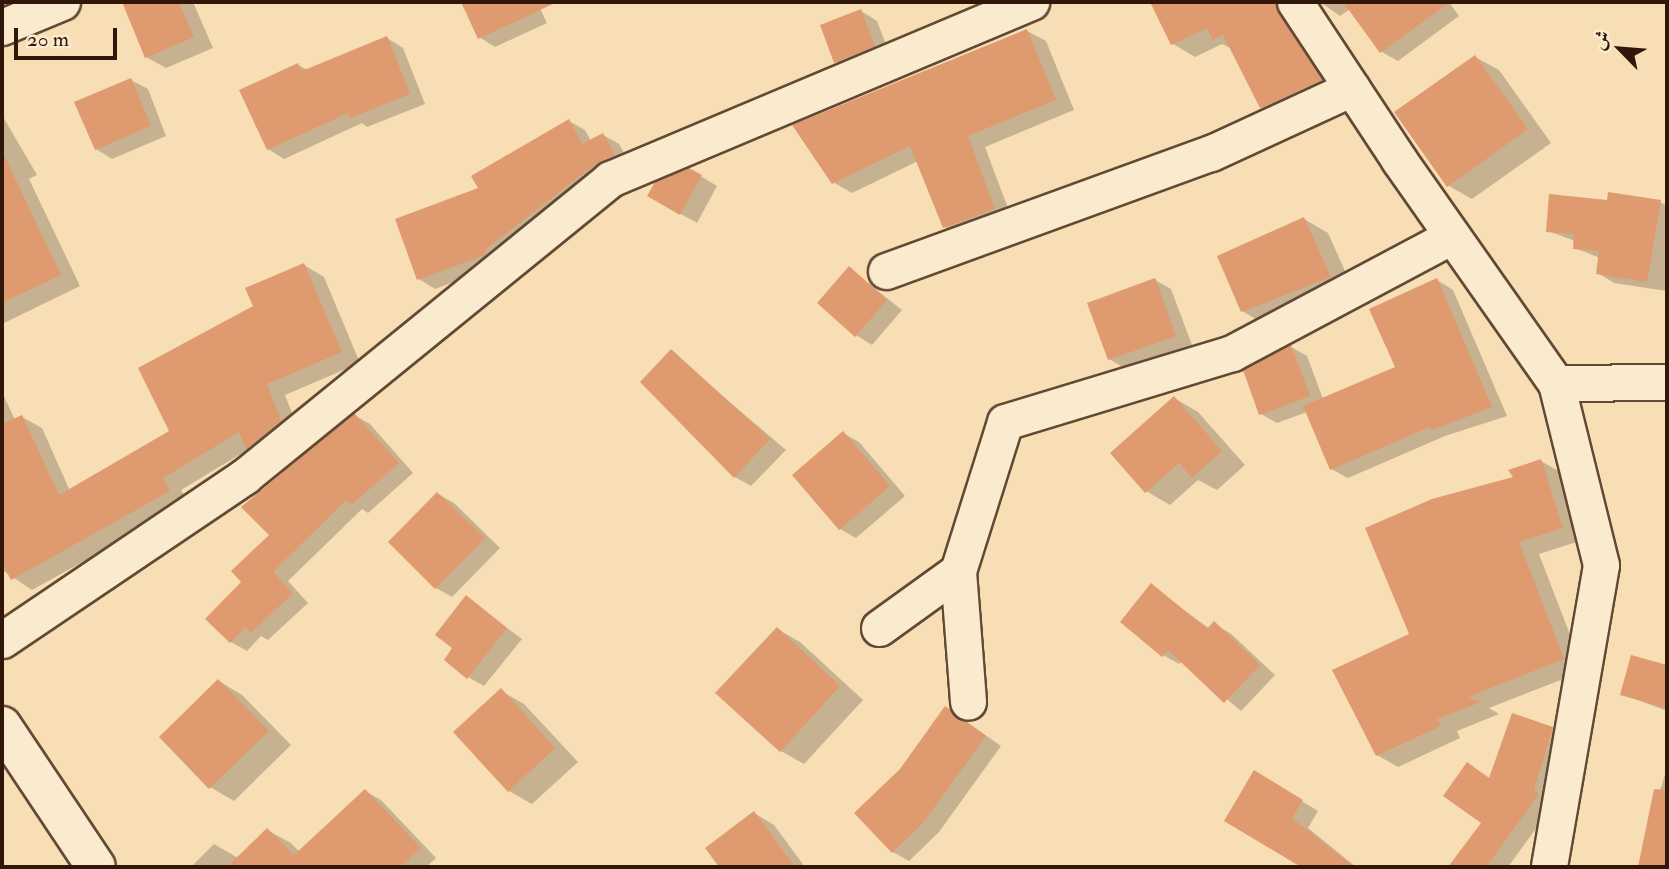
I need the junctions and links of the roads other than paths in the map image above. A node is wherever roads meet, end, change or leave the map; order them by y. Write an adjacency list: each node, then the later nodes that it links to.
1 (62, 2): 4 (street)
2 (1031, 2): 12 (street)
3 (1295, 2): 5 (street)
4 (2, 27)
5 (1352, 88): 6 (street); 7 (street)
6 (1452, 236): 9 (street); 10 (street)
7 (886, 271)
8 (1667, 382): 9 (street)
9 (1556, 383): 16 (street)
10 (958, 571): 11 (street); 13 (street)
11 (879, 628)
12 (2, 640)
13 (968, 702)
14 (2, 726): 15 (street)
15 (96, 867)
16 (1549, 867)

